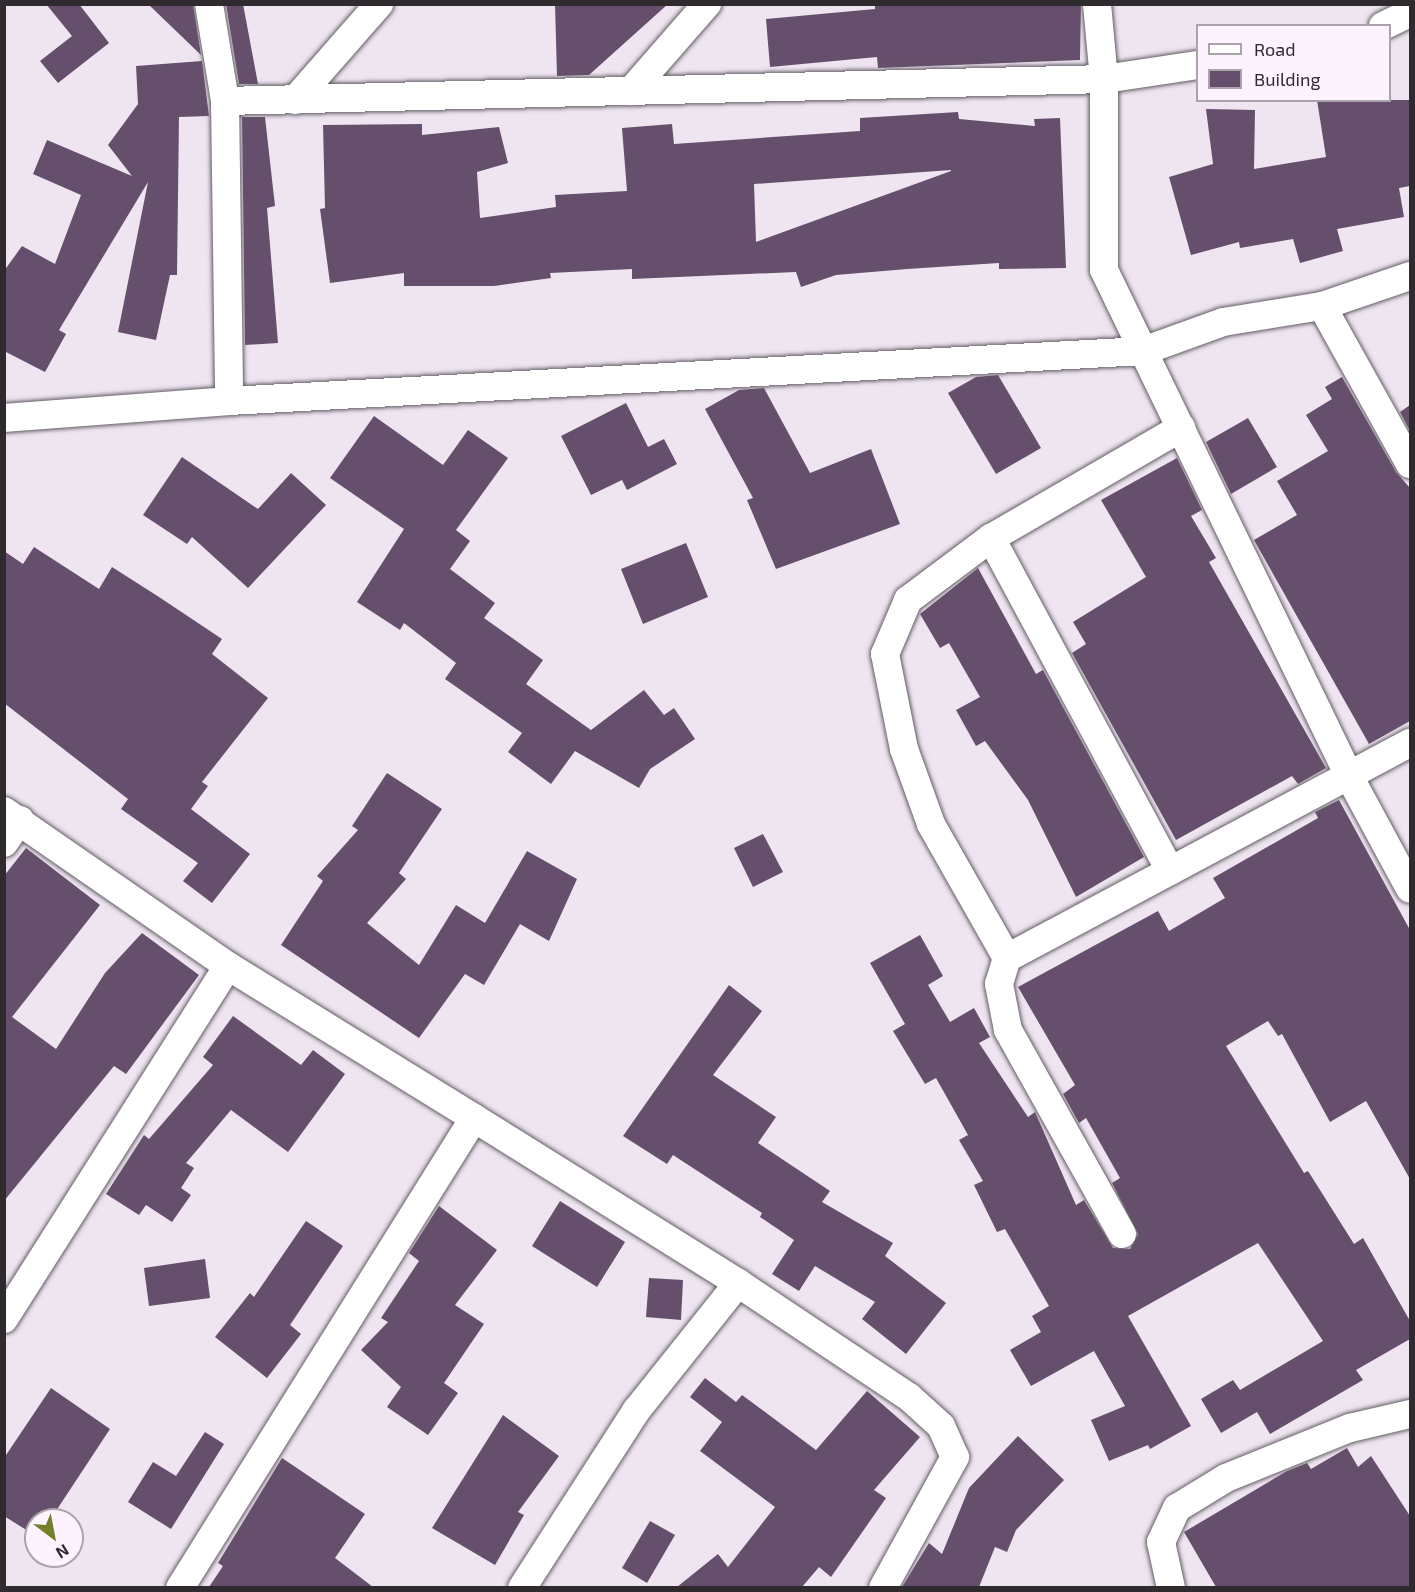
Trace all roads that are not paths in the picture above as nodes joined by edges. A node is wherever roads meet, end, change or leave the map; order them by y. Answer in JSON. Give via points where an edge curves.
{"nodes":[{"id":1,"x":209,"y":4,"type":"edge"},
{"id":2,"x":379,"y":4,"type":"edge"},
{"id":3,"x":707,"y":4,"type":"edge"},
{"id":4,"x":1097,"y":4,"type":"edge"},
{"id":5,"x":1410,"y":13,"type":"edge"},
{"id":6,"x":1387,"y":24,"type":"edge"},
{"id":7,"x":1196,"y":65,"type":"edge"},
{"id":8,"x":1104,"y":79,"type":"junction"},
{"id":9,"x":631,"y":91,"type":"junction"},
{"id":10,"x":295,"y":100,"type":"junction"},
{"id":11,"x":225,"y":101,"type":"junction"},
{"id":12,"x":1410,"y":276,"type":"edge"},
{"id":13,"x":1322,"y":306,"type":"junction"},
{"id":14,"x":1143,"y":351,"type":"junction"},
{"id":15,"x":229,"y":401,"type":"junction"},
{"id":16,"x":4,"y":418,"type":"edge"},
{"id":17,"x":1181,"y":428,"type":"junction"},
{"id":18,"x":1410,"y":464,"type":"edge"},
{"id":19,"x":991,"y":538,"type":"junction"},
{"id":20,"x":1410,"y":743,"type":"edge"},
{"id":21,"x":1349,"y":776,"type":"junction"},
{"id":22,"x":12,"y":816,"type":"edge"},
{"id":23,"x":4,"y":843,"type":"edge"},
{"id":24,"x":1170,"y":872,"type":"junction"},
{"id":25,"x":1410,"y":889,"type":"edge"},
{"id":26,"x":1007,"y":958,"type":"junction"},
{"id":27,"x":228,"y":966,"type":"junction"},
{"id":28,"x":474,"y":1118,"type":"junction"},
{"id":29,"x":1122,"y":1234,"type":"dead end"},
{"id":30,"x":738,"y":1283,"type":"junction"},
{"id":31,"x":4,"y":1319,"type":"edge"},
{"id":32,"x":1410,"y":1414,"type":"edge"},
{"id":33,"x":180,"y":1587,"type":"edge"},
{"id":34,"x":522,"y":1587,"type":"edge"},
{"id":35,"x":882,"y":1587,"type":"edge"},
{"id":36,"x":1172,"y":1587,"type":"edge"}],
"edges":[{"from":1,"to":11,"type":"street"},
{"from":2,"to":10,"type":"street"},
{"from":3,"to":9,"type":"street"},
{"from":4,"to":8,"type":"street"},
{"from":5,"to":6,"type":"street"},
{"from":7,"to":8,"type":"street"},
{"from":8,"to":9,"type":"street"},
{"from":8,"to":14,"type":"street","via":[[1104,270]]},
{"from":9,"to":10,"type":"street"},
{"from":10,"to":11,"type":"street"},
{"from":11,"to":15,"type":"street"},
{"from":12,"to":13,"type":"street"},
{"from":13,"to":14,"type":"street","via":[[1222,322]]},
{"from":13,"to":18,"type":"street"},
{"from":14,"to":15,"type":"street"},
{"from":14,"to":17,"type":"street"},
{"from":15,"to":16,"type":"street"},
{"from":17,"to":19,"type":"street"},
{"from":17,"to":21,"type":"street"},
{"from":19,"to":24,"type":"street"},
{"from":19,"to":26,"type":"street","via":[[908,600],[885,654],[904,749],[931,824]]},
{"from":20,"to":21,"type":"street"},
{"from":21,"to":24,"type":"street"},
{"from":21,"to":25,"type":"street"},
{"from":22,"to":23,"type":"street"},
{"from":22,"to":27,"type":"street"},
{"from":24,"to":26,"type":"street"},
{"from":26,"to":29,"type":"street","via":[[999,984],[1008,1030]]},
{"from":27,"to":28,"type":"street"},
{"from":27,"to":31,"type":"street"},
{"from":28,"to":30,"type":"street"},
{"from":28,"to":33,"type":"street"},
{"from":30,"to":34,"type":"street","via":[[636,1411]]},
{"from":30,"to":35,"type":"street","via":[[909,1397],[941,1426],[955,1457]]},
{"from":32,"to":36,"type":"street","via":[[1350,1428],[1226,1478],[1177,1508],[1161,1542]]}]}
